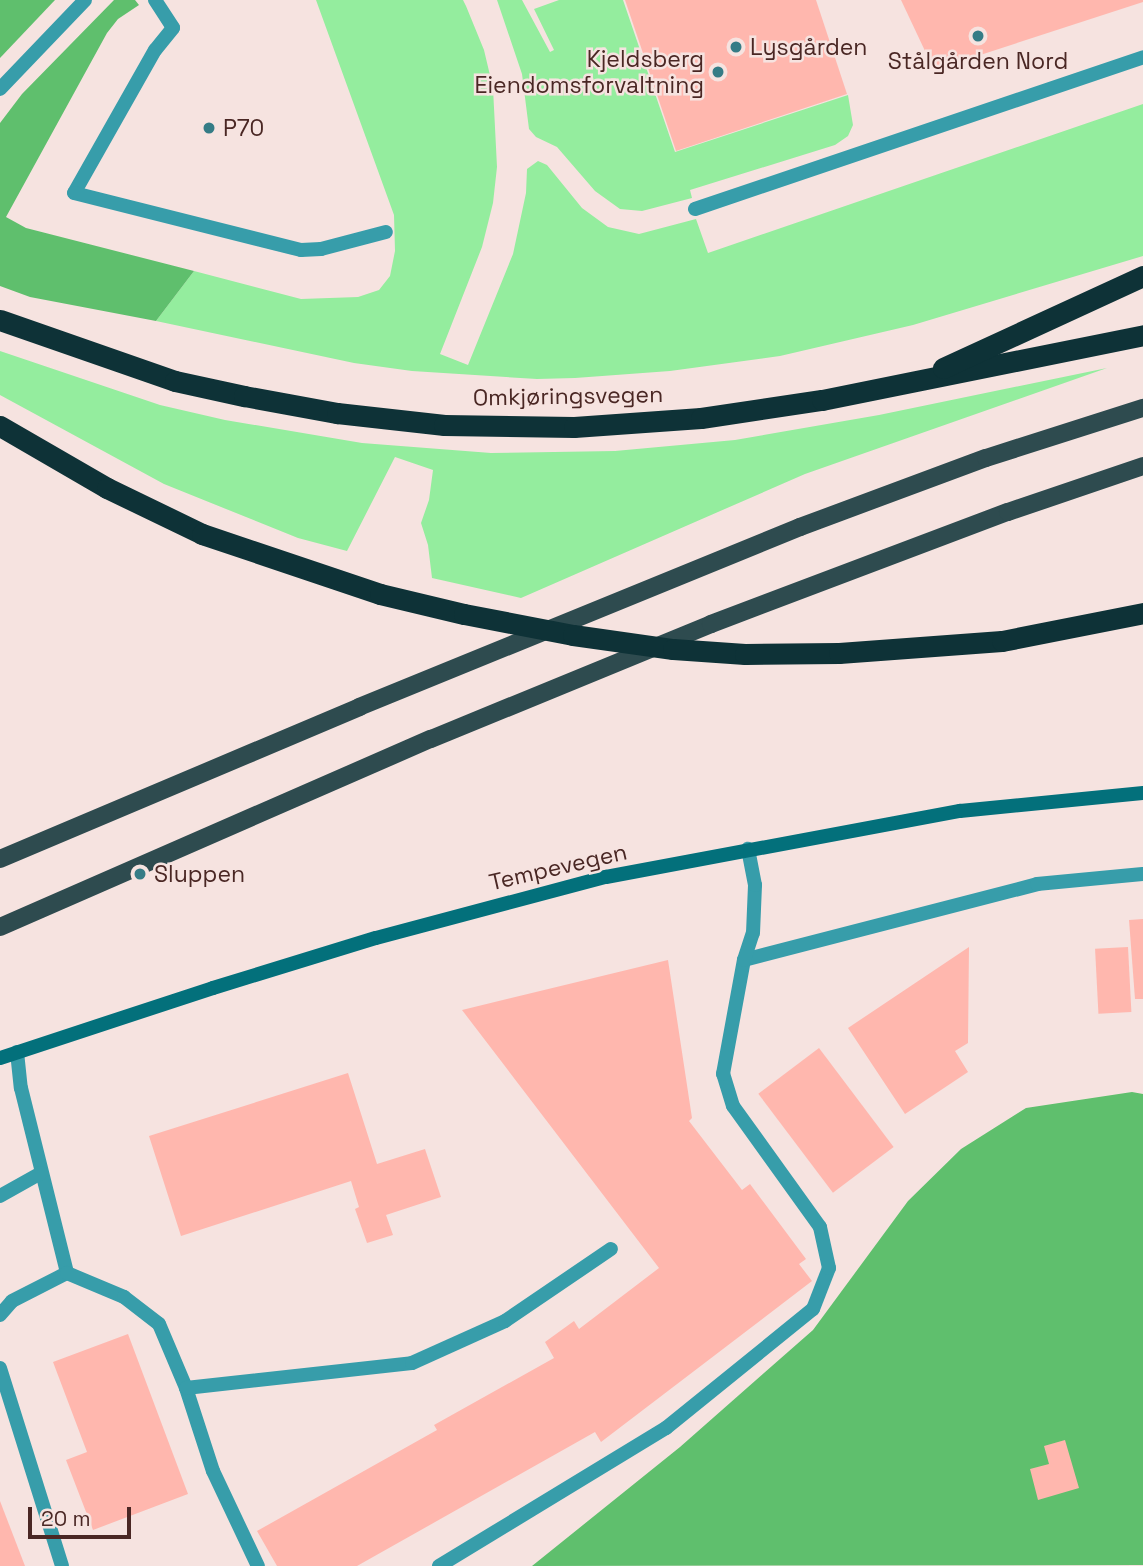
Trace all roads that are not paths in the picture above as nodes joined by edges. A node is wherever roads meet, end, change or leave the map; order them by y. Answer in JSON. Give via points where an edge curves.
{"nodes":[{"id":1,"x":85,"y":0,"type":"edge"},
{"id":2,"x":155,"y":0,"type":"edge"},
{"id":3,"x":1143,"y":57,"type":"edge"},
{"id":4,"x":0,"y":89,"type":"edge"},
{"id":5,"x":695,"y":209,"type":"dead end"},
{"id":6,"x":386,"y":232,"type":"dead end"},
{"id":7,"x":1143,"y":276,"type":"edge"},
{"id":8,"x":0,"y":320,"type":"edge"},
{"id":9,"x":1143,"y":335,"type":"edge"},
{"id":10,"x":909,"y":384,"type":"junction"},
{"id":11,"x":1143,"y":408,"type":"edge"},
{"id":12,"x":0,"y":426,"type":"edge"},
{"id":13,"x":1143,"y":466,"type":"edge"},
{"id":14,"x":1143,"y":613,"type":"edge"},
{"id":15,"x":1143,"y":793,"type":"edge"},
{"id":16,"x":748,"y":849,"type":"junction"},
{"id":17,"x":0,"y":859,"type":"edge"},
{"id":18,"x":1143,"y":874,"type":"edge"},
{"id":19,"x":0,"y":927,"type":"edge"},
{"id":20,"x":744,"y":960,"type":"junction"},
{"id":21,"x":17,"y":1052,"type":"junction"},
{"id":22,"x":0,"y":1058,"type":"edge"},
{"id":23,"x":41,"y":1174,"type":"junction"},
{"id":24,"x":0,"y":1196,"type":"edge"},
{"id":25,"x":611,"y":1249,"type":"dead end"},
{"id":26,"x":67,"y":1273,"type":"junction"},
{"id":27,"x":0,"y":1315,"type":"edge"},
{"id":28,"x":0,"y":1368,"type":"edge"},
{"id":29,"x":186,"y":1388,"type":"junction"},
{"id":30,"x":62,"y":1566,"type":"edge"},
{"id":31,"x":258,"y":1566,"type":"edge"},
{"id":32,"x":439,"y":1566,"type":"edge"}],
"edges":[{"from":1,"to":4,"type":"street"},
{"from":2,"to":6,"type":"street","via":[[173,28],[155,50],[74,193],[301,250]]},
{"from":3,"to":5,"type":"street"},
{"from":7,"to":10,"type":"highway"},
{"from":8,"to":10,"type":"highway","name":"Omkjøringsvegen","via":[[175,381],[337,413],[444,425],[574,427],[701,418]]},
{"from":9,"to":10,"type":"highway","name":"Omkjøringsvegen"},
{"from":11,"to":17,"type":"main road","via":[[986,458],[800,527]]},
{"from":12,"to":14,"type":"highway","via":[[107,488],[202,534],[380,594],[573,635],[745,654],[917,649],[1002,641]]},
{"from":13,"to":19,"type":"main road","via":[[698,629],[431,739]]},
{"from":15,"to":16,"type":"street","name":"Tempevegen","via":[[960,811]]},
{"from":16,"to":20,"type":"street","via":[[755,885],[753,933]]},
{"from":16,"to":21,"type":"street","name":"Tempevegen","via":[[498,903]]},
{"from":18,"to":20,"type":"street","via":[[1037,884]]},
{"from":20,"to":32,"type":"street","via":[[723,1074],[733,1107],[820,1227],[828,1268],[813,1309],[666,1428]]},
{"from":21,"to":22,"type":"street","name":"Tempevegen"},
{"from":21,"to":23,"type":"street"},
{"from":23,"to":24,"type":"street"},
{"from":23,"to":26,"type":"street"},
{"from":25,"to":29,"type":"street","via":[[505,1321],[412,1363]]},
{"from":26,"to":27,"type":"street","via":[[12,1301]]},
{"from":26,"to":29,"type":"street","via":[[124,1297],[159,1324]]},
{"from":28,"to":30,"type":"street"},
{"from":29,"to":31,"type":"street","via":[[213,1471]]}]}
